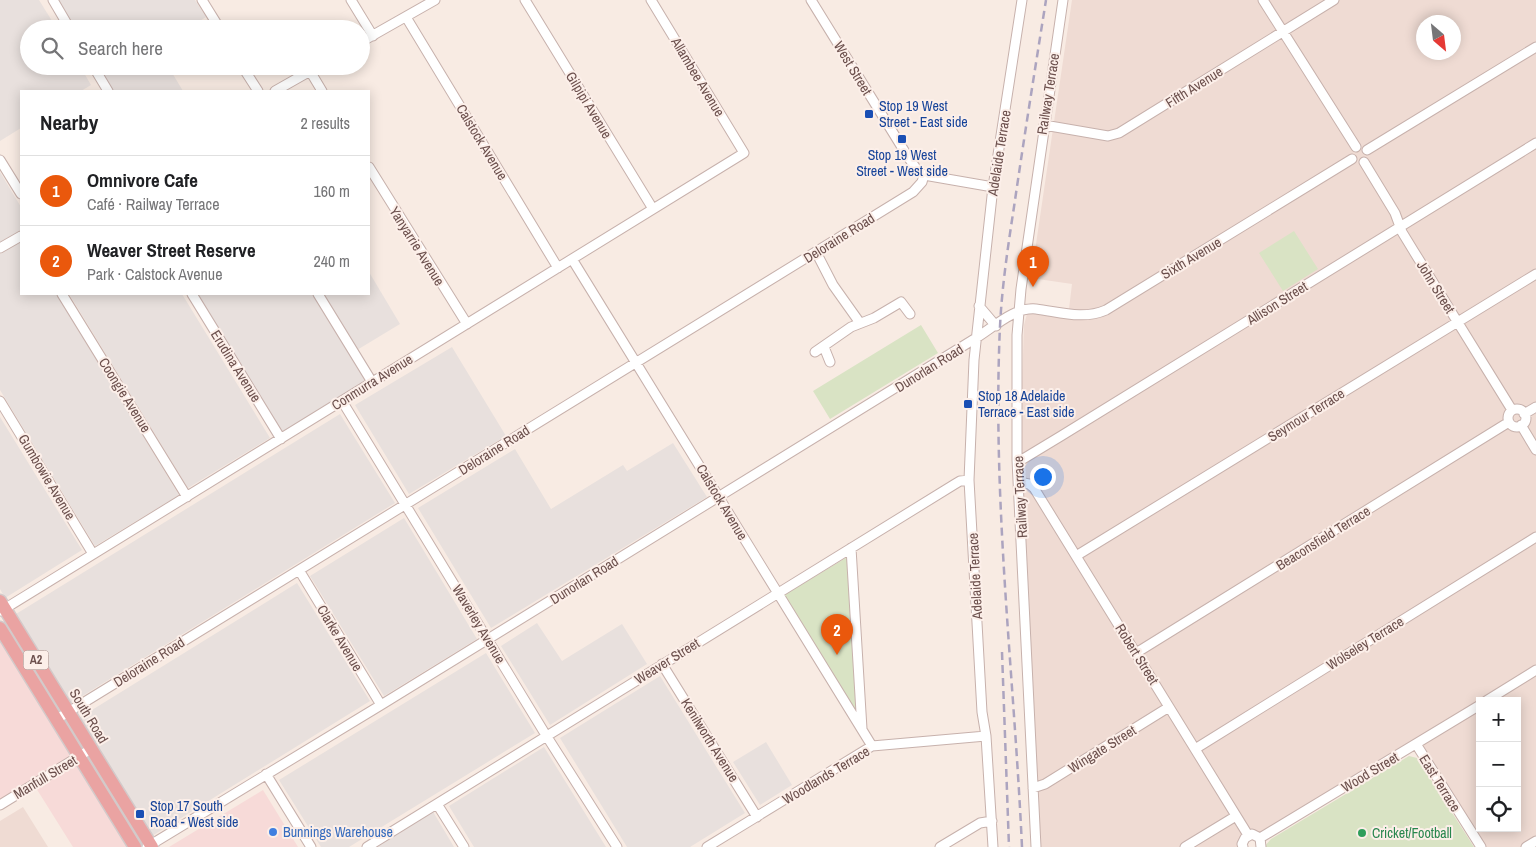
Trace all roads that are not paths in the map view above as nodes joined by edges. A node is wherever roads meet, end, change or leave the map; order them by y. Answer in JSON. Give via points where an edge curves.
{"nodes":[{"id":1,"x":52,"y":0,"type":"edge"},
{"id":2,"x":202,"y":0,"type":"edge"},
{"id":3,"x":351,"y":0,"type":"edge"},
{"id":4,"x":435,"y":0,"type":"edge"},
{"id":5,"x":525,"y":0,"type":"edge"},
{"id":6,"x":651,"y":0,"type":"edge"},
{"id":7,"x":812,"y":0,"type":"edge"},
{"id":8,"x":1022,"y":0,"type":"edge"},
{"id":9,"x":1063,"y":0,"type":"edge"},
{"id":10,"x":1263,"y":0,"type":"edge"},
{"id":11,"x":1334,"y":0,"type":"edge"},
{"id":12,"x":406,"y":16,"type":"junction"},
{"id":13,"x":64,"y":20,"type":"edge"},
{"id":14,"x":214,"y":20,"type":"edge"},
{"id":15,"x":363,"y":20,"type":"edge"},
{"id":16,"x":1282,"y":32,"type":"junction"},
{"id":17,"x":370,"y":33,"type":"edge"},
{"id":18,"x":372,"y":36,"type":"joint"},
{"id":19,"x":1536,"y":47,"type":"edge"},
{"id":20,"x":98,"y":75,"type":"edge"},
{"id":21,"x":248,"y":75,"type":"edge"},
{"id":22,"x":303,"y":75,"type":"edge"},
{"id":23,"x":312,"y":75,"type":"edge"},
{"id":24,"x":107,"y":90,"type":"edge"},
{"id":25,"x":257,"y":90,"type":"edge"},
{"id":26,"x":277,"y":90,"type":"edge"},
{"id":27,"x":321,"y":90,"type":"edge"},
{"id":28,"x":1044,"y":125,"type":"junction"},
{"id":29,"x":1536,"y":143,"type":"edge"},
{"id":30,"x":1356,"y":147,"type":"junction"},
{"id":31,"x":1367,"y":150,"type":"junction"},
{"id":32,"x":744,"y":153,"type":"joint"},
{"id":33,"x":1352,"y":159,"type":"junction"},
{"id":34,"x":0,"y":160,"type":"edge"},
{"id":35,"x":1364,"y":162,"type":"junction"},
{"id":36,"x":370,"y":169,"type":"edge"},
{"id":37,"x":924,"y":175,"type":"junction"},
{"id":38,"x":993,"y":187,"type":"junction"},
{"id":39,"x":20,"y":192,"type":"edge"},
{"id":40,"x":653,"y":210,"type":"junction"},
{"id":41,"x":1401,"y":227,"type":"junction"},
{"id":42,"x":20,"y":237,"type":"edge"},
{"id":43,"x":0,"y":248,"type":"edge"},
{"id":44,"x":816,"y":252,"type":"junction"},
{"id":45,"x":572,"y":259,"type":"junction"},
{"id":46,"x":558,"y":268,"type":"junction"},
{"id":47,"x":1536,"y":274,"type":"edge"},
{"id":48,"x":63,"y":295,"type":"edge"},
{"id":49,"x":193,"y":295,"type":"edge"},
{"id":50,"x":319,"y":295,"type":"edge"},
{"id":51,"x":979,"y":306,"type":"junction"},
{"id":52,"x":1019,"y":311,"type":"junction"},
{"id":53,"x":910,"y":314,"type":"dead end"},
{"id":54,"x":1457,"y":322,"type":"junction"},
{"id":55,"x":466,"y":324,"type":"junction"},
{"id":56,"x":860,"y":324,"type":"junction"},
{"id":57,"x":996,"y":326,"type":"junction"},
{"id":58,"x":976,"y":338,"type":"junction"},
{"id":59,"x":824,"y":347,"type":"junction"},
{"id":60,"x":815,"y":352,"type":"dead end"},
{"id":61,"x":636,"y":362,"type":"junction"},
{"id":62,"x":830,"y":362,"type":"dead end"},
{"id":63,"x":372,"y":382,"type":"junction"},
{"id":64,"x":342,"y":400,"type":"junction"},
{"id":65,"x":0,"y":401,"type":"edge"},
{"id":66,"x":1536,"y":407,"type":"edge"},
{"id":67,"x":1512,"y":410,"type":"junction"},
{"id":68,"x":1524,"y":414,"type":"junction"},
{"id":69,"x":1509,"y":422,"type":"junction"},
{"id":70,"x":1521,"y":425,"type":"junction"},
{"id":71,"x":281,"y":439,"type":"junction"},
{"id":72,"x":1536,"y":450,"type":"edge"},
{"id":73,"x":1017,"y":460,"type":"junction"},
{"id":74,"x":970,"y":480,"type":"junction"},
{"id":75,"x":1019,"y":482,"type":"junction"},
{"id":76,"x":187,"y":497,"type":"junction"},
{"id":77,"x":719,"y":497,"type":"junction"},
{"id":78,"x":407,"y":504,"type":"junction"},
{"id":79,"x":1536,"y":537,"type":"edge"},
{"id":80,"x":851,"y":548,"type":"junction"},
{"id":81,"x":93,"y":554,"type":"junction"},
{"id":82,"x":1076,"y":556,"type":"junction"},
{"id":83,"x":299,"y":570,"type":"junction"},
{"id":84,"x":777,"y":593,"type":"junction"},
{"id":85,"x":2,"y":607,"type":"edge"},
{"id":86,"x":0,"y":628,"type":"edge"},
{"id":87,"x":488,"y":639,"type":"junction"},
{"id":88,"x":1136,"y":653,"type":"junction"},
{"id":89,"x":662,"y":664,"type":"junction"},
{"id":90,"x":1536,"y":670,"type":"edge"},
{"id":91,"x":1492,"y":697,"type":"edge"},
{"id":92,"x":381,"y":705,"type":"junction"},
{"id":93,"x":1169,"y":707,"type":"junction"},
{"id":94,"x":1476,"y":707,"type":"edge"},
{"id":95,"x":68,"y":712,"type":"junction"},
{"id":96,"x":57,"y":719,"type":"junction"},
{"id":97,"x":862,"y":731,"type":"junction"},
{"id":98,"x":547,"y":736,"type":"junction"},
{"id":99,"x":986,"y":736,"type":"junction"},
{"id":100,"x":1416,"y":744,"type":"junction"},
{"id":101,"x":872,"y":746,"type":"junction"},
{"id":102,"x":91,"y":749,"type":"junction"},
{"id":103,"x":1195,"y":749,"type":"junction"},
{"id":104,"x":79,"y":756,"type":"junction"},
{"id":105,"x":266,"y":774,"type":"junction"},
{"id":106,"x":1033,"y":788,"type":"junction"},
{"id":107,"x":437,"y":804,"type":"junction"},
{"id":108,"x":0,"y":805,"type":"edge"},
{"id":109,"x":1236,"y":816,"type":"junction"},
{"id":110,"x":757,"y":817,"type":"junction"},
{"id":111,"x":992,"y":820,"type":"junction"},
{"id":112,"x":1248,"y":835,"type":"junction"},
{"id":113,"x":1536,"y":841,"type":"edge"},
{"id":114,"x":1261,"y":843,"type":"edge"},
{"id":115,"x":150,"y":846,"type":"edge"},
{"id":116,"x":134,"y":847,"type":"edge"},
{"id":117,"x":311,"y":847,"type":"edge"},
{"id":118,"x":367,"y":847,"type":"edge"},
{"id":119,"x":464,"y":847,"type":"edge"},
{"id":120,"x":617,"y":847,"type":"edge"},
{"id":121,"x":707,"y":847,"type":"edge"},
{"id":122,"x":940,"y":847,"type":"edge"},
{"id":123,"x":993,"y":847,"type":"edge"},
{"id":124,"x":1036,"y":847,"type":"edge"},
{"id":125,"x":1185,"y":847,"type":"edge"},
{"id":126,"x":1243,"y":847,"type":"edge"},
{"id":127,"x":1480,"y":847,"type":"edge"},
{"id":128,"x":1526,"y":847,"type":"edge"}],
"edges":[{"from":1,"to":13,"type":"street"},
{"from":2,"to":14,"type":"street"},
{"from":3,"to":15,"type":"street"},
{"from":4,"to":12,"type":"street"},
{"from":5,"to":40,"type":"street","name":"Gilpipi Avenue"},
{"from":6,"to":32,"type":"street","name":"Allambee Avenue"},
{"from":7,"to":37,"type":"street","name":"West Street","via":[[908,157]]},
{"from":8,"to":38,"type":"street","name":"Adelaide Terrace"},
{"from":9,"to":28,"type":"street","name":"Railway Terrace"},
{"from":10,"to":16,"type":"street"},
{"from":11,"to":16,"type":"street","name":"Fifth Avenue"},
{"from":12,"to":18,"type":"street"},
{"from":12,"to":46,"type":"street","name":"Calstock Avenue"},
{"from":16,"to":28,"type":"street","name":"Fifth Avenue","via":[[1119,133],[1108,136]]},
{"from":16,"to":30,"type":"street"},
{"from":17,"to":18,"type":"street"},
{"from":19,"to":31,"type":"street"},
{"from":20,"to":24,"type":"street"},
{"from":21,"to":25,"type":"street"},
{"from":22,"to":26,"type":"street"},
{"from":23,"to":27,"type":"street"},
{"from":28,"to":52,"type":"street","name":"Railway Terrace"},
{"from":29,"to":41,"type":"street","name":"Allison Street"},
{"from":30,"to":31,"type":"street","via":[[1362,146]]},
{"from":30,"to":33,"type":"street","via":[[1351,152]]},
{"from":31,"to":35,"type":"street"},
{"from":32,"to":40,"type":"street","name":"Conmurra Avenue"},
{"from":33,"to":35,"type":"street","via":[[1357,163]]},
{"from":33,"to":52,"type":"street","name":"Sixth Avenue","via":[[1106,310],[1085,316],[1036,308]]},
{"from":34,"to":39,"type":"street"},
{"from":35,"to":41,"type":"street","name":"John Street"},
{"from":36,"to":55,"type":"street","name":"Yanyarrie Avenue"},
{"from":37,"to":38,"type":"street"},
{"from":37,"to":44,"type":"street","name":"Deloraine Road","via":[[913,192]]},
{"from":38,"to":51,"type":"street","name":"Adelaide Terrace"},
{"from":40,"to":45,"type":"street","name":"Conmurra Avenue"},
{"from":41,"to":54,"type":"street","name":"John Street"},
{"from":41,"to":73,"type":"street","name":"Allison Street"},
{"from":42,"to":43,"type":"street"},
{"from":44,"to":56,"type":"street","via":[[833,285]]},
{"from":44,"to":61,"type":"street","name":"Deloraine Road"},
{"from":45,"to":46,"type":"street","name":"Conmurra Avenue"},
{"from":45,"to":61,"type":"street","name":"Calstock Avenue"},
{"from":46,"to":55,"type":"street","name":"Conmurra Avenue"},
{"from":47,"to":54,"type":"street","name":"Seymour Terrace"},
{"from":48,"to":76,"type":"street","name":"Coongie Avenue"},
{"from":49,"to":71,"type":"street","name":"Erudina Avenue"},
{"from":50,"to":63,"type":"street"},
{"from":51,"to":57,"type":"street"},
{"from":51,"to":58,"type":"street","name":"Adelaide Terrace"},
{"from":52,"to":57,"type":"street","name":"Dunorlan Road"},
{"from":52,"to":73,"type":"street","name":"Railway Terrace"},
{"from":53,"to":56,"type":"street","via":[[901,302]]},
{"from":54,"to":67,"type":"street","name":"John Street"},
{"from":54,"to":82,"type":"street","name":"Seymour Terrace"},
{"from":55,"to":63,"type":"street","name":"Conmurra Avenue"},
{"from":56,"to":59,"type":"street"},
{"from":57,"to":58,"type":"street","name":"Dunorlan Road"},
{"from":58,"to":74,"type":"street","name":"Adelaide Terrace"},
{"from":58,"to":77,"type":"street","name":"Dunorlan Road"},
{"from":59,"to":60,"type":"street"},
{"from":59,"to":62,"type":"street"},
{"from":61,"to":77,"type":"street","name":"Calstock Avenue"},
{"from":61,"to":78,"type":"street","name":"Deloraine Road"},
{"from":63,"to":64,"type":"street","name":"Conmurra Avenue"},
{"from":64,"to":71,"type":"street","name":"Conmurra Avenue"},
{"from":64,"to":78,"type":"street","name":"Waverley Avenue"},
{"from":65,"to":81,"type":"street","name":"Gumbowie Avenue"},
{"from":66,"to":68,"type":"street"},
{"from":67,"to":68,"type":"street","via":[[1519,409]]},
{"from":67,"to":69,"type":"street","via":[[1508,415]]},
{"from":68,"to":70,"type":"street","via":[[1525,420]]},
{"from":69,"to":70,"type":"street","via":[[1514,426]]},
{"from":69,"to":88,"type":"street","name":"Beaconsfield Terrace"},
{"from":70,"to":72,"type":"street"},
{"from":71,"to":76,"type":"street","name":"Conmurra Avenue"},
{"from":73,"to":75,"type":"street","name":"Railway Terrace"},
{"from":74,"to":80,"type":"street","name":"Weaver Street","via":[[960,481]]},
{"from":74,"to":99,"type":"street","name":"Adelaide Terrace"},
{"from":75,"to":82,"type":"street","name":"Robert Street","via":[[1034,488]]},
{"from":75,"to":106,"type":"street","name":"Railway Terrace"},
{"from":76,"to":81,"type":"street","name":"Conmurra Avenue"},
{"from":77,"to":84,"type":"street","name":"Calstock Avenue"},
{"from":77,"to":87,"type":"street","name":"Dunorlan Road"},
{"from":78,"to":83,"type":"street","name":"Deloraine Road"},
{"from":78,"to":87,"type":"street","name":"Waverley Avenue"},
{"from":79,"to":103,"type":"street","name":"Wolseley Terrace"},
{"from":80,"to":84,"type":"street","name":"Weaver Street"},
{"from":80,"to":97,"type":"street"},
{"from":81,"to":85,"type":"street","name":"Conmurra Avenue"},
{"from":82,"to":88,"type":"street","name":"Robert Street"},
{"from":83,"to":92,"type":"street","name":"Clarke Avenue"},
{"from":83,"to":95,"type":"street","name":"Deloraine Road"},
{"from":84,"to":89,"type":"street","name":"Weaver Street"},
{"from":84,"to":97,"type":"street","name":"Calstock Avenue"},
{"from":85,"to":95,"type":"highway","name":"South Road","number":"A2"},
{"from":86,"to":96,"type":"highway","number":"A2"},
{"from":87,"to":92,"type":"street","name":"Dunorlan Road"},
{"from":87,"to":98,"type":"street","name":"Waverley Avenue"},
{"from":88,"to":93,"type":"street","name":"Robert Street"},
{"from":89,"to":98,"type":"street","name":"Weaver Street"},
{"from":89,"to":110,"type":"street","name":"Kenilworth Avenue"},
{"from":90,"to":91,"type":"street"},
{"from":92,"to":105,"type":"street","name":"Dunorlan Road"},
{"from":93,"to":103,"type":"street","name":"Robert Street"},
{"from":93,"to":106,"type":"street","name":"Wingate Street","via":[[1047,783]]},
{"from":94,"to":100,"type":"street","name":"Wood Street"},
{"from":95,"to":96,"type":"street","name":"Deloraine Road"},
{"from":95,"to":102,"type":"highway","name":"South Road","number":"A2"},
{"from":96,"to":104,"type":"highway","number":"A2"},
{"from":97,"to":101,"type":"street","name":"Calstock Avenue"},
{"from":98,"to":107,"type":"street","name":"Weaver Street"},
{"from":98,"to":120,"type":"street","name":"Waverley Avenue"},
{"from":99,"to":101,"type":"street","name":"Woodlands Terrace"},
{"from":99,"to":111,"type":"street","name":"Adelaide Terrace"},
{"from":100,"to":114,"type":"street","name":"Wood Street"},
{"from":100,"to":127,"type":"street","name":"East Terrace"},
{"from":101,"to":110,"type":"street","name":"Woodlands Terrace"},
{"from":102,"to":104,"type":"street","name":"Manfull Street"},
{"from":102,"to":115,"type":"highway","name":"South Road","number":"A2"},
{"from":103,"to":109,"type":"street","name":"Robert Street"},
{"from":104,"to":108,"type":"street","name":"Manfull Street"},
{"from":104,"to":116,"type":"highway","number":"A2"},
{"from":105,"to":115,"type":"street","name":"Dunorlan Road"},
{"from":105,"to":117,"type":"street"},
{"from":106,"to":124,"type":"street","name":"Railway Terrace"},
{"from":107,"to":118,"type":"street","name":"Weaver Street"},
{"from":107,"to":119,"type":"street"},
{"from":109,"to":112,"type":"street","name":"Robert Street"},
{"from":109,"to":125,"type":"street"},
{"from":110,"to":121,"type":"street","name":"Woodlands Terrace"},
{"from":111,"to":122,"type":"street","via":[[980,823]]},
{"from":111,"to":123,"type":"street","name":"Adelaide Terrace"},
{"from":112,"to":114,"type":"street","via":[[1255,834]]},
{"from":112,"to":126,"type":"street","via":[[1243,840]]},
{"from":113,"to":128,"type":"street"}]}
